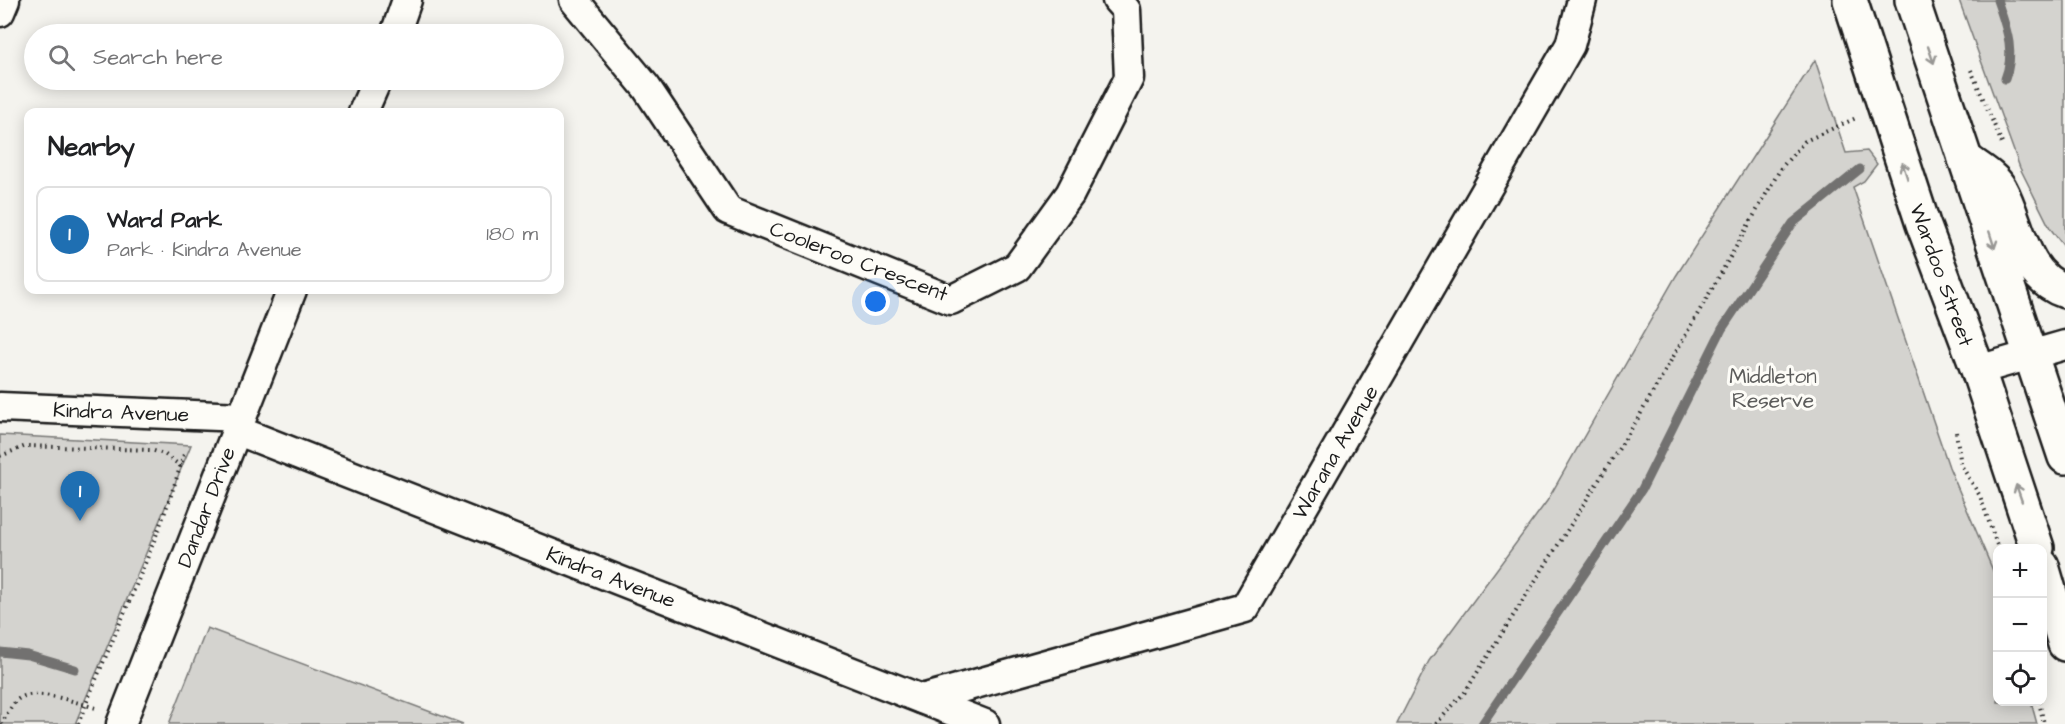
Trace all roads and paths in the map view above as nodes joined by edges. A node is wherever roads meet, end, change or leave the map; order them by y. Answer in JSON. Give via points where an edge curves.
{"nodes":[{"id":1,"x":4,"y":0,"type":"edge"},
{"id":2,"x":407,"y":0,"type":"edge"},
{"id":3,"x":574,"y":0,"type":"edge"},
{"id":4,"x":1117,"y":0,"type":"edge"},
{"id":5,"x":1582,"y":0,"type":"edge"},
{"id":6,"x":1850,"y":0,"type":"edge"},
{"id":7,"x":1912,"y":0,"type":"edge"},
{"id":8,"x":0,"y":12,"type":"edge"},
{"id":9,"x":399,"y":24,"type":"edge"},
{"id":10,"x":1968,"y":60,"type":"dead end"},
{"id":11,"x":1940,"y":83,"type":"junction"},
{"id":12,"x":373,"y":90,"type":"edge"},
{"id":13,"x":1884,"y":105,"type":"junction"},
{"id":14,"x":365,"y":108,"type":"edge"},
{"id":15,"x":1965,"y":159,"type":"junction"},
{"id":16,"x":2065,"y":291,"type":"edge"},
{"id":17,"x":290,"y":294,"type":"edge"},
{"id":18,"x":2065,"y":345,"type":"edge"},
{"id":19,"x":2030,"y":356,"type":"junction"},
{"id":20,"x":1978,"y":370,"type":"junction"},
{"id":21,"x":0,"y":407,"type":"edge"},
{"id":22,"x":239,"y":424,"type":"junction"},
{"id":23,"x":1956,"y":432,"type":"dead end"},
{"id":24,"x":184,"y":454,"type":"dead end"},
{"id":25,"x":0,"y":456,"type":"edge"},
{"id":26,"x":2065,"y":457,"type":"edge"},
{"id":27,"x":181,"y":466,"type":"junction"},
{"id":28,"x":1996,"y":544,"type":"edge"},
{"id":29,"x":2035,"y":544,"type":"edge"},
{"id":30,"x":2047,"y":580,"type":"edge"},
{"id":31,"x":2065,"y":644,"type":"edge"},
{"id":32,"x":922,"y":699,"type":"junction"},
{"id":33,"x":85,"y":705,"type":"junction"},
{"id":34,"x":2040,"y":706,"type":"edge"},
{"id":35,"x":123,"y":719,"type":"edge"},
{"id":36,"x":2,"y":724,"type":"edge"},
{"id":37,"x":78,"y":724,"type":"edge"},
{"id":38,"x":985,"y":724,"type":"edge"},
{"id":39,"x":1436,"y":724,"type":"edge"},
{"id":40,"x":2044,"y":724,"type":"edge"}],
"edges":[{"from":1,"to":8,"type":"street"},
{"from":2,"to":9,"type":"street"},
{"from":3,"to":4,"type":"street","name":"Cooleroo Crescent","via":[[646,87],[728,210],[951,300],[1017,267],[1070,194],[1129,78],[1126,10]]},
{"from":5,"to":32,"type":"street","name":"Warana Avenue","via":[[1570,45],[1245,608]]},
{"from":6,"to":13,"type":"main road","name":"Wardoo Street"},
{"from":7,"to":11,"type":"main road","one_way":true},
{"from":10,"to":11,"type":"path","via":[[1971,69]]},
{"from":11,"to":15,"type":"main road"},
{"from":12,"to":14,"type":"street"},
{"from":20,"to":13,"type":"main road","name":"Wardoo Street","one_way":true,"via":[[1923,225]]},
{"from":13,"to":39,"type":"path","via":[[1805,141],[1781,168],[1637,420],[1465,692]]},
{"from":15,"to":16,"type":"main road","via":[[1999,187],[2026,257],[2043,278]]},
{"from":15,"to":19,"type":"main road","one_way":true},
{"from":17,"to":22,"type":"street","name":"Dandar Drive"},
{"from":18,"to":19,"type":"street"},
{"from":19,"to":20,"type":"street"},
{"from":19,"to":26,"type":"main road"},
{"from":29,"to":20,"type":"main road","name":"Wardoo Street","one_way":true},
{"from":21,"to":22,"type":"street","name":"Kindra Avenue"},
{"from":22,"to":32,"type":"street","name":"Kindra Avenue"},
{"from":22,"to":35,"type":"street","name":"Dandar Drive"},
{"from":23,"to":28,"type":"path","via":[[1961,465],[1980,496]]},
{"from":24,"to":27,"type":"path"},
{"from":25,"to":27,"type":"path","via":[[26,446],[151,450]]},
{"from":27,"to":33,"type":"path"},
{"from":30,"to":31,"type":"main road"},
{"from":32,"to":38,"type":"street","name":"Kindra Avenue"},
{"from":33,"to":35,"type":"path"},
{"from":33,"to":36,"type":"path","via":[[41,694],[26,695],[16,701]]},
{"from":33,"to":37,"type":"path"},
{"from":34,"to":40,"type":"path"}]}
